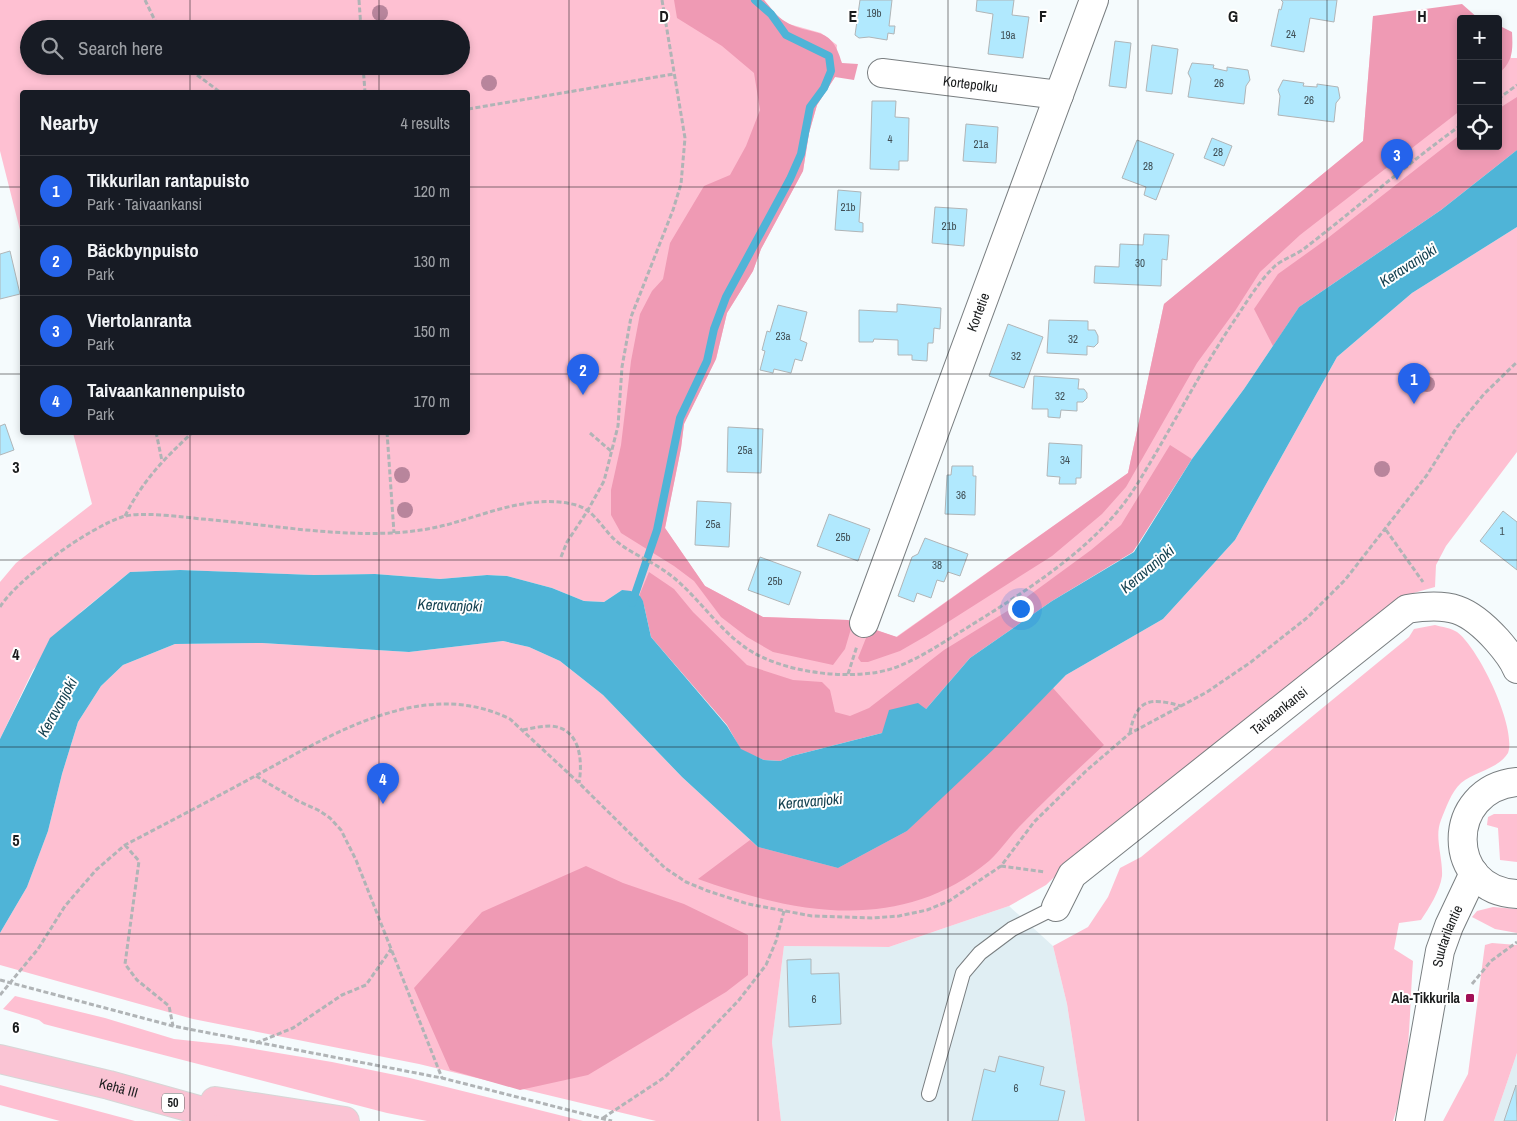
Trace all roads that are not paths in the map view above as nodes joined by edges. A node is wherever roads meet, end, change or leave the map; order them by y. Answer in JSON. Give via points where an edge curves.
{"nodes":[{"id":1,"x":1094,"y":0,"type":"edge"},
{"id":2,"x":882,"y":73,"type":"dead end"},
{"id":3,"x":1059,"y":95,"type":"junction"},
{"id":4,"x":864,"y":623,"type":"dead end"},
{"id":5,"x":1517,"y":669,"type":"edge"},
{"id":6,"x":1517,"y":782,"type":"edge"},
{"id":7,"x":1474,"y":873,"type":"junction"},
{"id":8,"x":1517,"y":894,"type":"edge"},
{"id":9,"x":1056,"y":907,"type":"joint"},
{"id":10,"x":4,"y":1060,"type":"edge"},
{"id":11,"x":109,"y":1085,"type":"junction"},
{"id":12,"x":929,"y":1094,"type":"dead end"},
{"id":13,"x":238,"y":1121,"type":"edge"},
{"id":14,"x":344,"y":1121,"type":"edge"},
{"id":15,"x":1410,"y":1121,"type":"edge"}],
"edges":[{"from":1,"to":3,"type":"street","name":"Kortetie"},
{"from":2,"to":3,"type":"street","name":"Kortepolku"},
{"from":3,"to":4,"type":"street","name":"Kortetie"},
{"from":5,"to":9,"type":"street","name":"Taivaankansi","via":[[1479,620],[1464,611],[1433,605],[1407,609],[1072,875]]},
{"from":6,"to":7,"type":"street","via":[[1485,793],[1470,810],[1462,831],[1462,842]]},
{"from":7,"to":8,"type":"street","via":[[1490,887]]},
{"from":7,"to":15,"type":"street","name":"Suutarilantie","via":[[1440,951]]},
{"from":9,"to":12,"type":"lane","via":[[1012,929],[980,953],[962,973]]},
{"from":10,"to":11,"type":"highway","name":"Kehä III","number":"50"},
{"from":11,"to":13,"type":"highway","name":"Kehä III","number":"50"},
{"from":11,"to":14,"type":"highway"}]}
